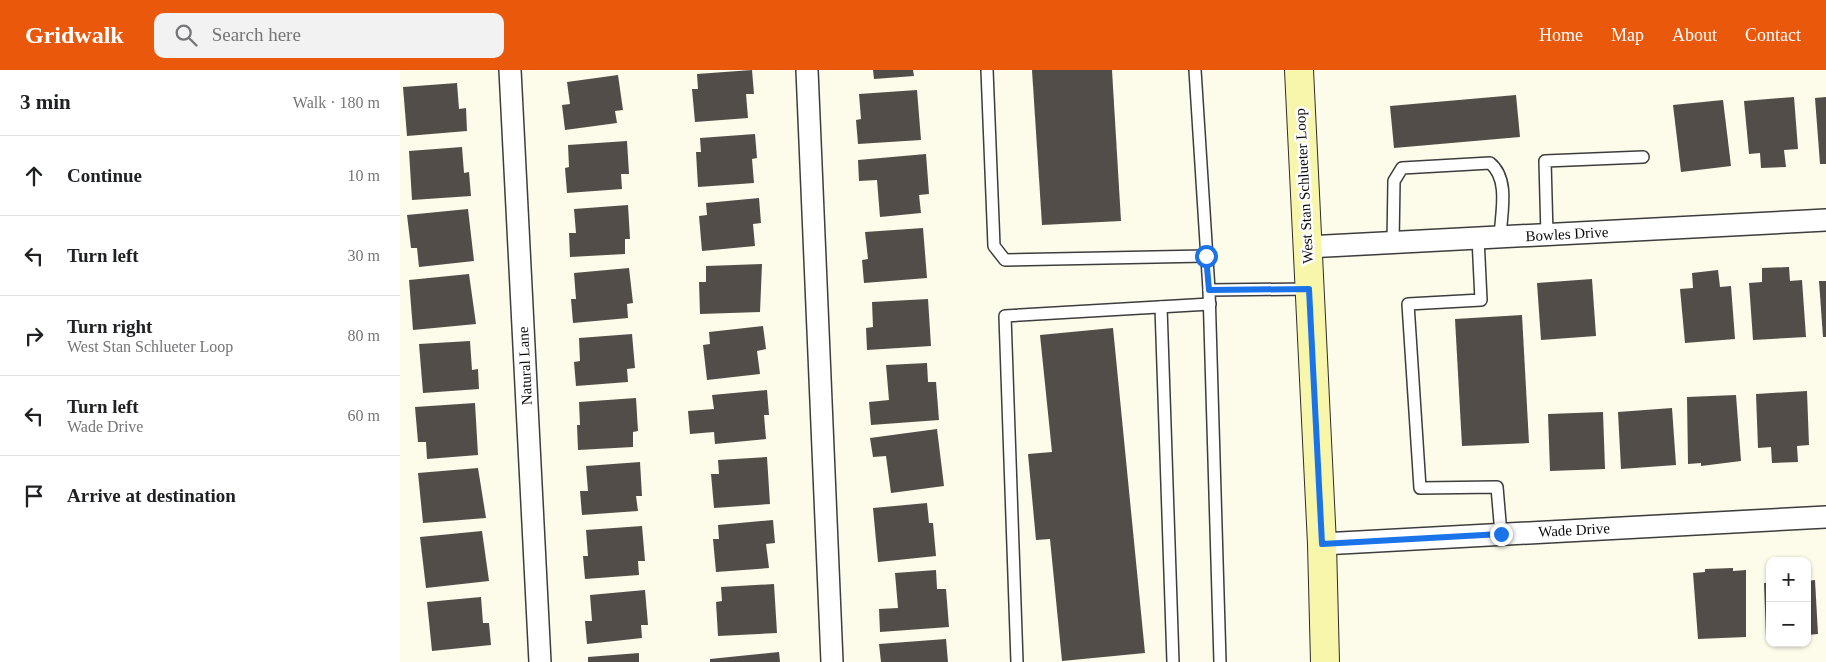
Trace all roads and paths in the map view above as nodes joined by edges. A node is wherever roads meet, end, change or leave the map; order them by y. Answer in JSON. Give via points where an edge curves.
{"nodes":[{"id":1,"x":510,"y":70,"type":"edge"},
{"id":2,"x":806,"y":70,"type":"edge"},
{"id":3,"x":987,"y":70,"type":"edge"},
{"id":4,"x":1195,"y":70,"type":"edge"},
{"id":5,"x":1299,"y":70,"type":"edge"},
{"id":6,"x":1643,"y":157,"type":"dead end"},
{"id":7,"x":1826,"y":220,"type":"edge"},
{"id":8,"x":1547,"y":235,"type":"junction"},
{"id":9,"x":1500,"y":237,"type":"junction"},
{"id":10,"x":1478,"y":238,"type":"junction"},
{"id":11,"x":1392,"y":242,"type":"junction"},
{"id":12,"x":1307,"y":247,"type":"junction"},
{"id":13,"x":1206,"y":256,"type":"junction"},
{"id":14,"x":1309,"y":289,"type":"junction"},
{"id":15,"x":1209,"y":290,"type":"junction"},
{"id":16,"x":1210,"y":304,"type":"junction"},
{"id":17,"x":1161,"y":307,"type":"junction"},
{"id":18,"x":1826,"y":517,"type":"edge"},
{"id":19,"x":1501,"y":534,"type":"junction"},
{"id":20,"x":1322,"y":544,"type":"junction"},
{"id":21,"x":540,"y":662,"type":"edge"},
{"id":22,"x":832,"y":662,"type":"edge"},
{"id":23,"x":1016,"y":662,"type":"edge"},
{"id":24,"x":1173,"y":662,"type":"edge"},
{"id":25,"x":1220,"y":662,"type":"edge"},
{"id":26,"x":1325,"y":662,"type":"edge"}],
"edges":[{"from":1,"to":21,"type":"street","name":"Natural Lane"},
{"from":2,"to":22,"type":"street"},
{"from":3,"to":13,"type":"lane","via":[[994,246],[1005,260]]},
{"from":4,"to":13,"type":"lane"},
{"from":5,"to":12,"type":"main road","name":"West Stan Schlueter Loop"},
{"from":6,"to":8,"type":"lane","via":[[1545,161]]},
{"from":7,"to":8,"type":"street","name":"Bowles Drive"},
{"from":8,"to":9,"type":"street","name":"Bowles Drive"},
{"from":9,"to":10,"type":"street","name":"Bowles Drive"},
{"from":9,"to":11,"type":"lane","via":[[1502,181],[1498,170],[1490,163],[1402,168],[1394,180]]},
{"from":10,"to":11,"type":"street","name":"Bowles Drive"},
{"from":10,"to":19,"type":"lane","via":[[1481,300],[1408,304],[1420,488],[1497,488]]},
{"from":11,"to":12,"type":"street","name":"Bowles Drive"},
{"from":12,"to":14,"type":"main road","name":"West Stan Schlueter Loop"},
{"from":13,"to":15,"type":"lane"},
{"from":14,"to":15,"type":"lane"},
{"from":14,"to":20,"type":"main road","name":"West Stan Schlueter Loop"},
{"from":15,"to":16,"type":"lane"},
{"from":16,"to":17,"type":"lane"},
{"from":16,"to":25,"type":"lane"},
{"from":17,"to":23,"type":"lane","via":[[1005,316]]},
{"from":17,"to":24,"type":"lane"},
{"from":18,"to":19,"type":"street","name":"Wade Drive"},
{"from":19,"to":20,"type":"street","name":"Wade Drive"},
{"from":20,"to":26,"type":"main road","name":"West Stan Schlueter Loop"}]}
